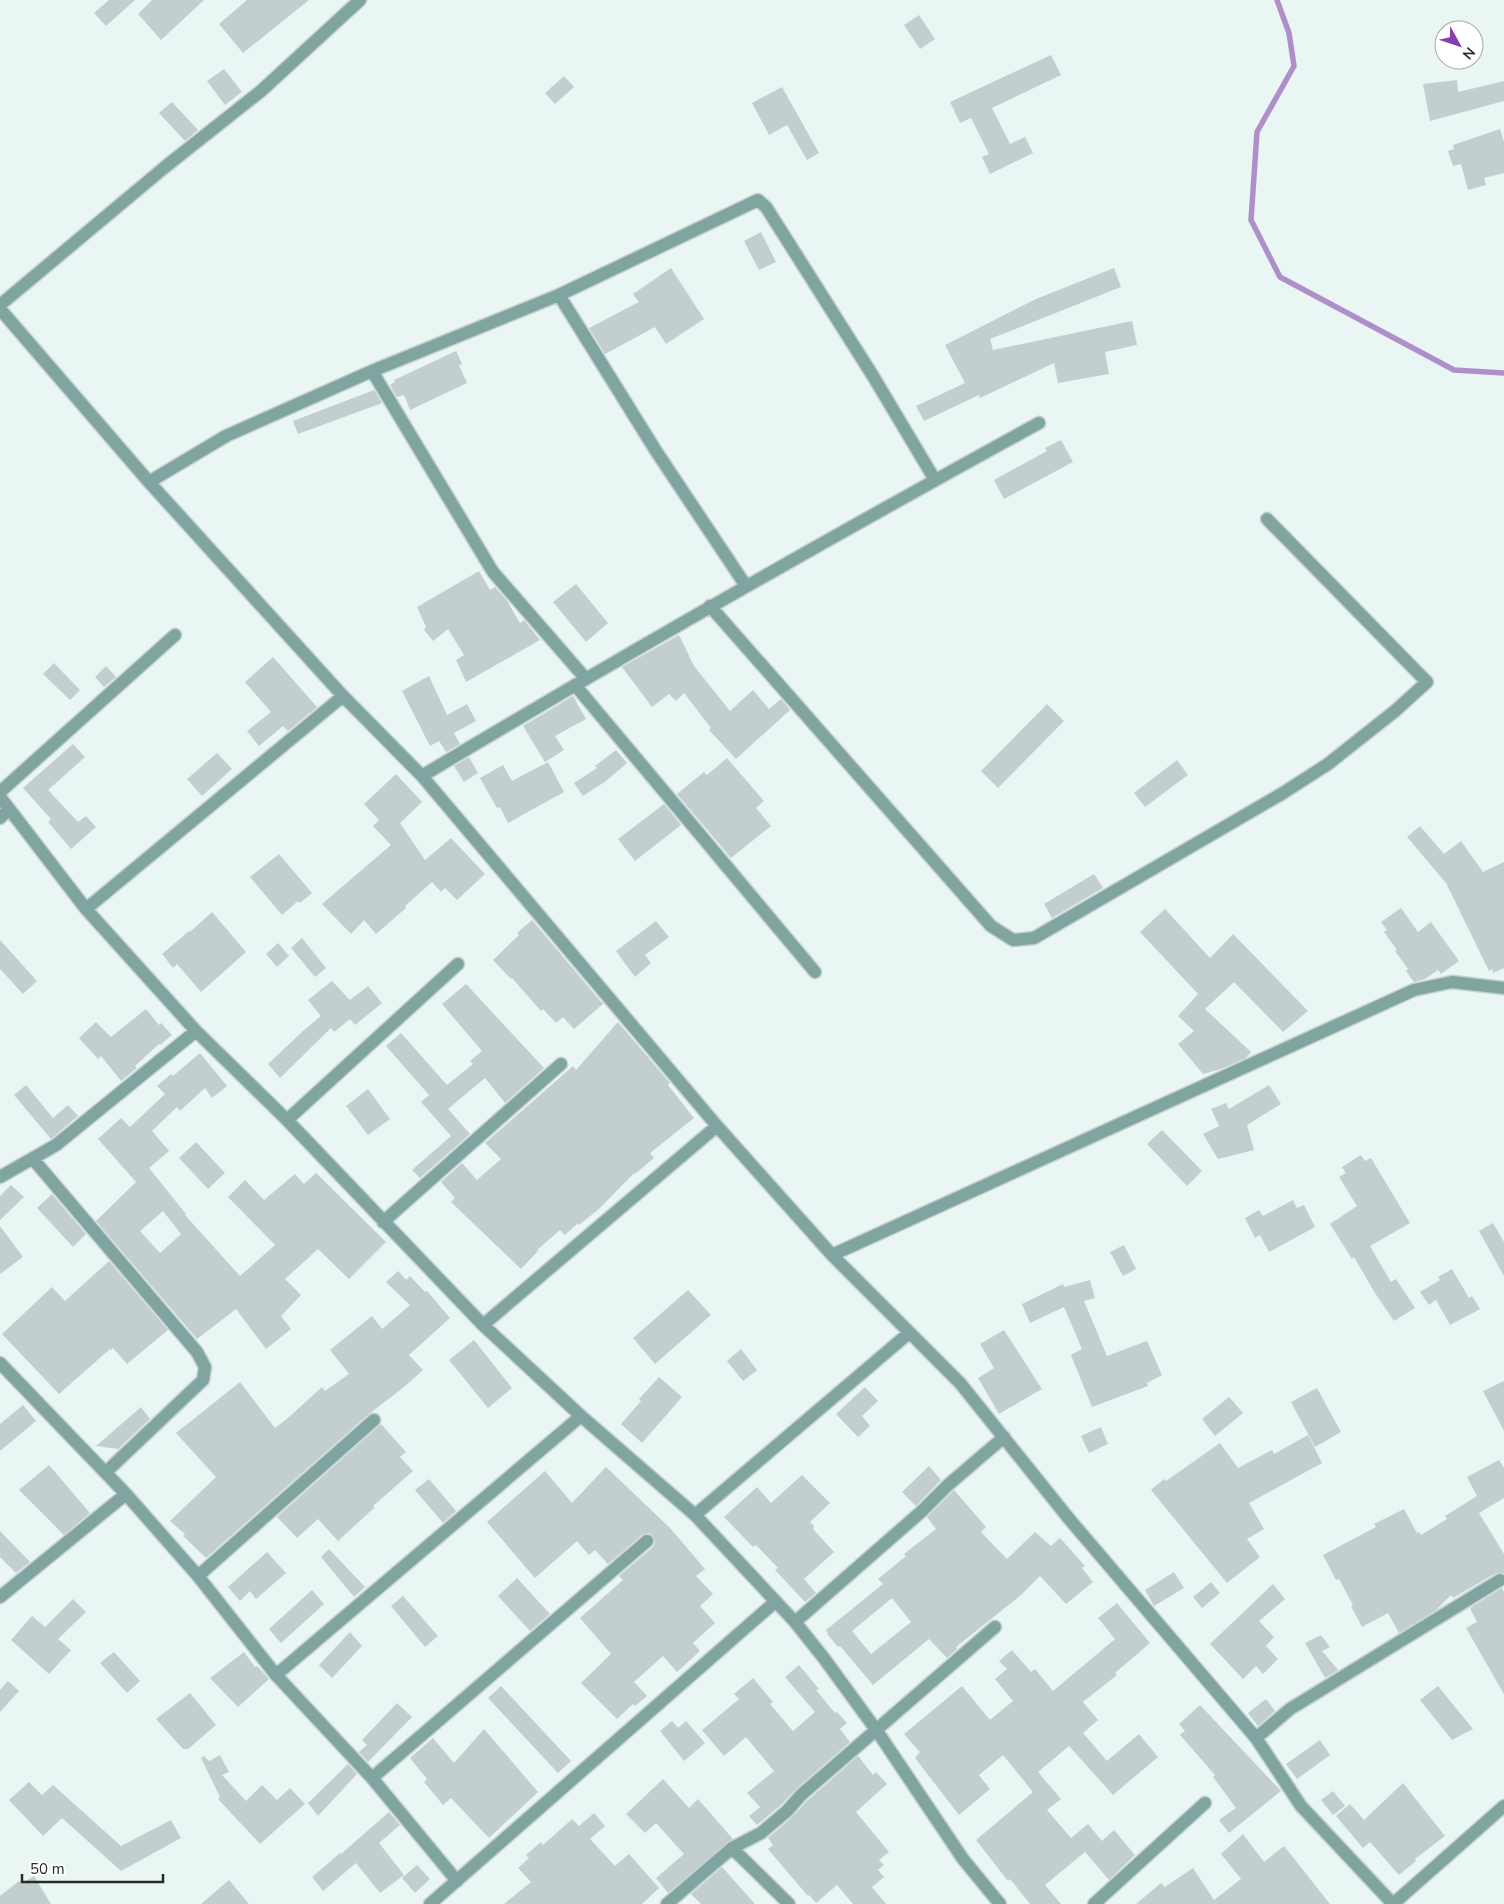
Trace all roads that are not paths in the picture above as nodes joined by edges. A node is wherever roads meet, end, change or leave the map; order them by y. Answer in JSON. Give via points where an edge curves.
{"nodes":[{"id":1,"x":360,"y":0,"type":"edge"},
{"id":2,"x":559,"y":295,"type":"junction"},
{"id":3,"x":0,"y":305,"type":"edge"},
{"id":4,"x":0,"y":309,"type":"edge"},
{"id":5,"x":372,"y":371,"type":"junction"},
{"id":6,"x":1039,"y":423,"type":"dead end"},
{"id":7,"x":935,"y":480,"type":"junction"},
{"id":8,"x":149,"y":482,"type":"junction"},
{"id":9,"x":1267,"y":519,"type":"dead end"},
{"id":10,"x":746,"y":586,"type":"junction"},
{"id":11,"x":710,"y":606,"type":"junction"},
{"id":12,"x":175,"y":635,"type":"dead end"},
{"id":13,"x":580,"y":682,"type":"junction"},
{"id":14,"x":343,"y":696,"type":"junction"},
{"id":15,"x":422,"y":776,"type":"junction"},
{"id":16,"x":0,"y":792,"type":"edge"},
{"id":17,"x":0,"y":797,"type":"edge"},
{"id":18,"x":5,"y":813,"type":"edge"},
{"id":19,"x":86,"y":909,"type":"junction"},
{"id":20,"x":458,"y":964,"type":"dead end"},
{"id":21,"x":815,"y":972,"type":"dead end"},
{"id":22,"x":1504,"y":988,"type":"edge"},
{"id":23,"x":196,"y":1031,"type":"junction"},
{"id":24,"x":561,"y":1064,"type":"dead end"},
{"id":25,"x":286,"y":1120,"type":"junction"},
{"id":26,"x":717,"y":1126,"type":"junction"},
{"id":27,"x":33,"y":1159,"type":"junction"},
{"id":28,"x":0,"y":1177,"type":"edge"},
{"id":29,"x":383,"y":1222,"type":"junction"},
{"id":30,"x":832,"y":1255,"type":"junction"},
{"id":31,"x":483,"y":1325,"type":"junction"},
{"id":32,"x":909,"y":1333,"type":"junction"},
{"id":33,"x":0,"y":1363,"type":"edge"},
{"id":34,"x":580,"y":1416,"type":"junction"},
{"id":35,"x":374,"y":1420,"type":"dead end"},
{"id":36,"x":1004,"y":1437,"type":"junction"},
{"id":37,"x":106,"y":1472,"type":"junction"},
{"id":38,"x":126,"y":1494,"type":"junction"},
{"id":39,"x":695,"y":1515,"type":"junction"},
{"id":40,"x":646,"y":1541,"type":"dead end"},
{"id":41,"x":198,"y":1576,"type":"junction"},
{"id":42,"x":1500,"y":1580,"type":"dead end"},
{"id":43,"x":2,"y":1590,"type":"edge"},
{"id":44,"x":775,"y":1602,"type":"junction"},
{"id":45,"x":795,"y":1622,"type":"junction"},
{"id":46,"x":995,"y":1627,"type":"dead end"},
{"id":47,"x":276,"y":1675,"type":"junction"},
{"id":48,"x":876,"y":1731,"type":"junction"},
{"id":49,"x":1256,"y":1738,"type":"junction"},
{"id":50,"x":372,"y":1778,"type":"junction"},
{"id":51,"x":1205,"y":1803,"type":"dead end"},
{"id":52,"x":1504,"y":1806,"type":"edge"},
{"id":53,"x":732,"y":1848,"type":"junction"},
{"id":54,"x":457,"y":1881,"type":"junction"},
{"id":55,"x":430,"y":1904,"type":"edge"},
{"id":56,"x":667,"y":1904,"type":"edge"},
{"id":57,"x":789,"y":1904,"type":"edge"},
{"id":58,"x":1000,"y":1904,"type":"edge"},
{"id":59,"x":1094,"y":1904,"type":"edge"},
{"id":60,"x":1393,"y":1904,"type":"edge"}],
"edges":[{"from":1,"to":3,"type":"street","via":[[261,91]]},
{"from":2,"to":5,"type":"street"},
{"from":2,"to":7,"type":"street","via":[[758,200],[874,376]]},
{"from":2,"to":10,"type":"street","via":[[656,451]]},
{"from":4,"to":8,"type":"street"},
{"from":5,"to":8,"type":"street","via":[[226,436]]},
{"from":5,"to":13,"type":"street","via":[[493,572]]},
{"from":6,"to":7,"type":"street"},
{"from":7,"to":10,"type":"street"},
{"from":8,"to":14,"type":"street"},
{"from":9,"to":11,"type":"street","via":[[1427,682],[1328,764],[1034,938],[1013,940],[991,926]]},
{"from":10,"to":11,"type":"street"},
{"from":11,"to":13,"type":"street"},
{"from":12,"to":16,"type":"street"},
{"from":13,"to":15,"type":"street"},
{"from":13,"to":21,"type":"street"},
{"from":14,"to":15,"type":"street"},
{"from":14,"to":19,"type":"street"},
{"from":15,"to":26,"type":"street"},
{"from":17,"to":18,"type":"street"},
{"from":18,"to":19,"type":"street"},
{"from":19,"to":23,"type":"street"},
{"from":20,"to":25,"type":"street"},
{"from":22,"to":30,"type":"street","via":[[1452,982],[1414,990]]},
{"from":23,"to":25,"type":"street"},
{"from":23,"to":27,"type":"street","via":[[56,1145]]},
{"from":24,"to":29,"type":"street"},
{"from":25,"to":29,"type":"street"},
{"from":26,"to":30,"type":"street"},
{"from":26,"to":31,"type":"street"},
{"from":27,"to":28,"type":"street"},
{"from":27,"to":37,"type":"street","via":[[197,1352],[205,1367],[203,1380]]},
{"from":29,"to":31,"type":"street"},
{"from":30,"to":32,"type":"street"},
{"from":31,"to":34,"type":"street"},
{"from":32,"to":36,"type":"street","via":[[960,1383]]},
{"from":32,"to":39,"type":"street"},
{"from":33,"to":37,"type":"street"},
{"from":34,"to":39,"type":"street"},
{"from":34,"to":47,"type":"street"},
{"from":35,"to":41,"type":"street"},
{"from":36,"to":45,"type":"street"},
{"from":36,"to":49,"type":"street","via":[[1070,1520]]},
{"from":37,"to":38,"type":"street"},
{"from":38,"to":41,"type":"street"},
{"from":38,"to":43,"type":"street"},
{"from":39,"to":44,"type":"street"},
{"from":40,"to":50,"type":"street"},
{"from":41,"to":47,"type":"street"},
{"from":42,"to":49,"type":"street","via":[[1290,1709]]},
{"from":44,"to":45,"type":"street"},
{"from":44,"to":54,"type":"street"},
{"from":45,"to":48,"type":"street"},
{"from":46,"to":48,"type":"street"},
{"from":47,"to":50,"type":"street"},
{"from":48,"to":53,"type":"street","via":[[761,1833]]},
{"from":48,"to":58,"type":"street","via":[[963,1858]]},
{"from":49,"to":60,"type":"street","via":[[1301,1806]]},
{"from":50,"to":54,"type":"street"},
{"from":51,"to":59,"type":"street"},
{"from":52,"to":60,"type":"street"},
{"from":53,"to":56,"type":"street"},
{"from":53,"to":57,"type":"street"},
{"from":54,"to":55,"type":"street"}]}
